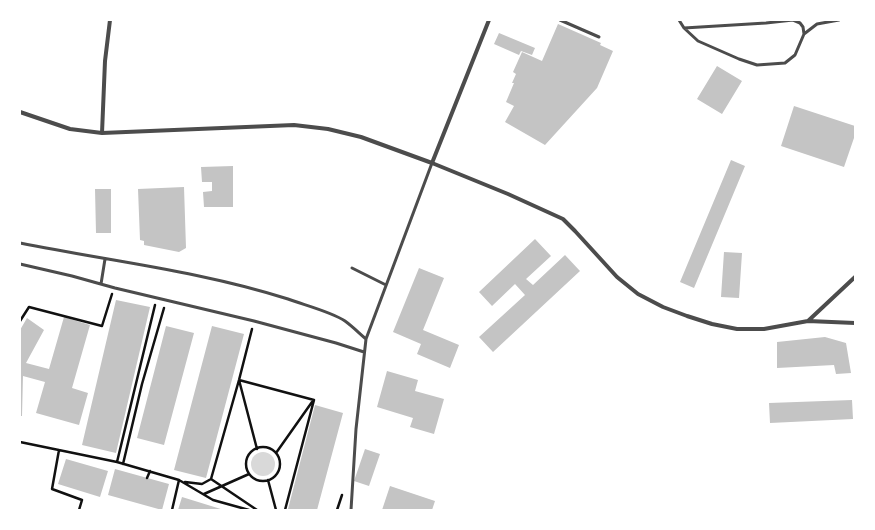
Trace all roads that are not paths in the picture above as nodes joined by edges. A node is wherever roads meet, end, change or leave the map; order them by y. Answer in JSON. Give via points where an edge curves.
{"nodes":[{"id":1,"x":110,"y":20,"type":"edge"},
{"id":2,"x":489,"y":20,"type":"edge"},
{"id":3,"x":560,"y":20,"type":"edge"},
{"id":4,"x":679,"y":20,"type":"edge"},
{"id":5,"x":840,"y":20,"type":"edge"},
{"id":6,"x":684,"y":28,"type":"junction"},
{"id":7,"x":804,"y":34,"type":"junction"},
{"id":8,"x":599,"y":37,"type":"dead end"},
{"id":9,"x":20,"y":112,"type":"edge"},
{"id":10,"x":102,"y":133,"type":"junction"},
{"id":11,"x":432,"y":163,"type":"junction"},
{"id":12,"x":20,"y":243,"type":"edge"},
{"id":13,"x":105,"y":259,"type":"junction"},
{"id":14,"x":20,"y":264,"type":"edge"},
{"id":15,"x":352,"y":268,"type":"dead end"},
{"id":16,"x":855,"y":277,"type":"edge"},
{"id":17,"x":100,"y":284,"type":"junction"},
{"id":18,"x":386,"y":285,"type":"junction"},
{"id":19,"x":808,"y":321,"type":"junction"},
{"id":20,"x":855,"y":323,"type":"edge"},
{"id":21,"x":366,"y":339,"type":"junction"},
{"id":22,"x":364,"y":352,"type":"junction"},
{"id":23,"x":351,"y":510,"type":"edge"}],
"edges":[{"from":1,"to":10,"type":"street","via":[[105,61]]},
{"from":2,"to":11,"type":"street"},
{"from":3,"to":8,"type":"lane"},
{"from":4,"to":6,"type":"lane"},
{"from":5,"to":7,"type":"lane","via":[[817,24]]},
{"from":6,"to":7,"type":"lane","via":[[793,20],[800,23]]},
{"from":6,"to":7,"type":"lane","via":[[698,41],[757,65],[785,63],[795,55]]},
{"from":9,"to":10,"type":"street","via":[[70,129]]},
{"from":10,"to":11,"type":"street","via":[[294,125],[328,129],[361,137]]},
{"from":11,"to":18,"type":"lane"},
{"from":11,"to":19,"type":"street","via":[[563,219],[617,277],[638,294],[663,307],[712,324],[737,329],[764,329]]},
{"from":12,"to":13,"type":"lane"},
{"from":13,"to":17,"type":"lane"},
{"from":13,"to":21,"type":"lane","via":[[167,269],[282,298],[344,320]]},
{"from":14,"to":17,"type":"lane"},
{"from":15,"to":18,"type":"lane"},
{"from":16,"to":19,"type":"street"},
{"from":17,"to":22,"type":"lane","via":[[254,321]]},
{"from":18,"to":21,"type":"lane"},
{"from":19,"to":20,"type":"street"},
{"from":21,"to":22,"type":"lane"},
{"from":22,"to":23,"type":"lane"}]}
